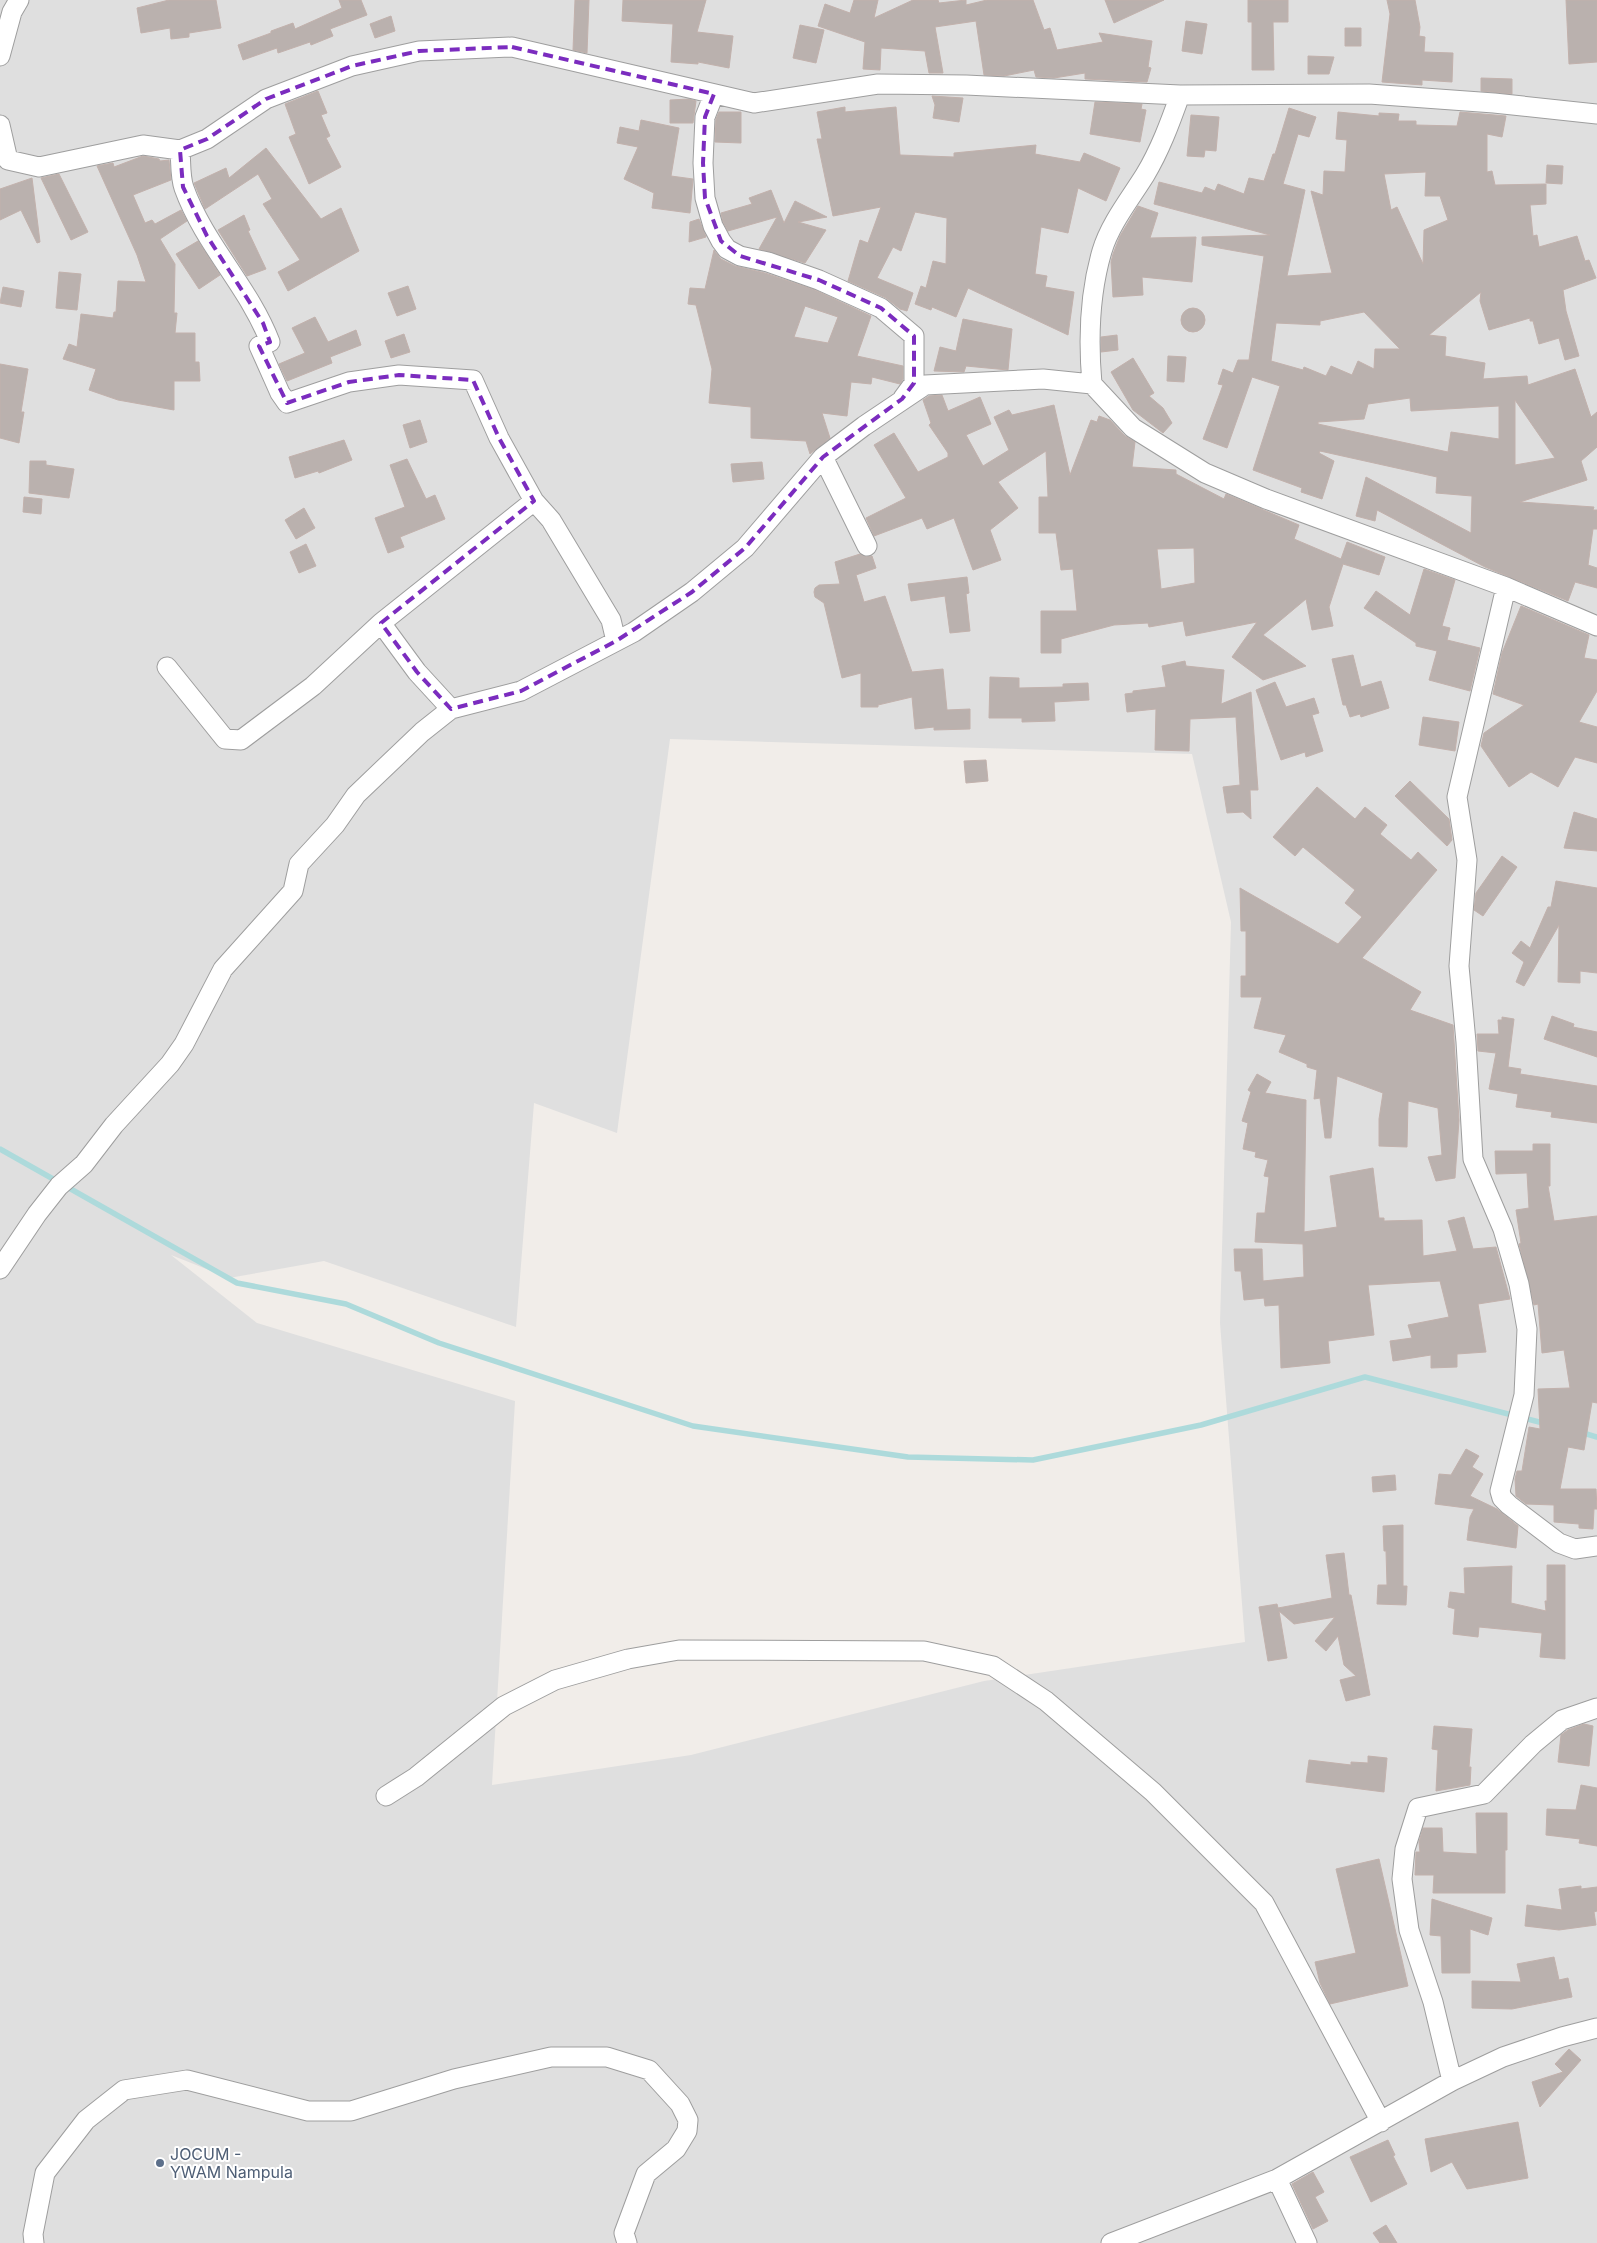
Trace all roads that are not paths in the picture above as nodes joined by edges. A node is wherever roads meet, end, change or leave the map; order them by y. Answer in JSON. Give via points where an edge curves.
{"nodes":[{"id":1,"x":20,"y":0,"type":"edge"},
{"id":2,"x":0,"y":56,"type":"edge"},
{"id":3,"x":714,"y":94,"type":"junction"},
{"id":4,"x":1180,"y":95,"type":"junction"},
{"id":5,"x":1597,"y":114,"type":"edge"},
{"id":6,"x":0,"y":125,"type":"edge"},
{"id":7,"x":180,"y":150,"type":"junction"},
{"id":8,"x":1092,"y":384,"type":"junction"},
{"id":9,"x":902,"y":399,"type":"junction"},
{"id":10,"x":823,"y":457,"type":"junction"},
{"id":11,"x":534,"y":501,"type":"junction"},
{"id":12,"x":867,"y":546,"type":"dead end"},
{"id":13,"x":1506,"y":587,"type":"junction"},
{"id":14,"x":381,"y":623,"type":"junction"},
{"id":15,"x":1597,"y":626,"type":"edge"},
{"id":16,"x":616,"y":641,"type":"junction"},
{"id":17,"x":167,"y":667,"type":"dead end"},
{"id":18,"x":451,"y":709,"type":"junction"},
{"id":19,"x":0,"y":1269,"type":"edge"},
{"id":20,"x":1597,"y":1546,"type":"edge"},
{"id":21,"x":1597,"y":1708,"type":"edge"},
{"id":22,"x":386,"y":1796,"type":"dead end"},
{"id":23,"x":1597,"y":2028,"type":"edge"},
{"id":24,"x":1452,"y":2081,"type":"junction"},
{"id":25,"x":1381,"y":2122,"type":"junction"},
{"id":26,"x":1277,"y":2179,"type":"junction"},
{"id":27,"x":34,"y":2243,"type":"edge"},
{"id":28,"x":626,"y":2243,"type":"edge"},
{"id":29,"x":1112,"y":2243,"type":"edge"},
{"id":30,"x":1307,"y":2243,"type":"edge"}],
"edges":[{"from":1,"to":2,"type":"street","via":[[12,12]]},
{"from":3,"to":4,"type":"street","via":[[754,103],[878,84]]},
{"from":3,"to":7,"type":"street","via":[[512,47],[419,51],[352,66],[266,99],[207,139]]},
{"from":3,"to":9,"type":"street","via":[[704,117],[702,163],[705,198],[721,241],[727,249],[740,256],[819,280],[881,308],[914,336],[914,383]]},
{"from":4,"to":5,"type":"street","via":[[1369,94]]},
{"from":4,"to":8,"type":"street","via":[[1165,136],[1102,250],[1090,305]]},
{"from":6,"to":7,"type":"street","via":[[8,160],[40,167],[143,145]]},
{"from":7,"to":11,"type":"street","via":[[183,187],[207,236],[263,323],[270,342],[259,346],[287,403],[349,382],[399,375],[473,380],[499,438]]},
{"from":8,"to":9,"type":"street","via":[[1043,379],[925,385]]},
{"from":8,"to":13,"type":"street","via":[[1133,428],[1205,473],[1266,499]]},
{"from":9,"to":10,"type":"street"},
{"from":10,"to":12,"type":"street"},
{"from":10,"to":16,"type":"street","via":[[745,548],[692,592]]},
{"from":11,"to":14,"type":"street"},
{"from":11,"to":16,"type":"street","via":[[551,520],[611,620]]},
{"from":13,"to":15,"type":"street"},
{"from":13,"to":20,"type":"street","via":[[1457,797],[1467,860],[1459,966],[1473,1159],[1503,1229],[1519,1284],[1527,1329],[1524,1395],[1500,1491],[1509,1505],[1559,1543],[1575,1549]]},
{"from":14,"to":17,"type":"street","via":[[313,686],[241,740],[225,739]]},
{"from":14,"to":18,"type":"street","via":[[417,672]]},
{"from":16,"to":18,"type":"street","via":[[522,691]]},
{"from":18,"to":19,"type":"street","via":[[356,795],[335,825],[299,864],[294,891],[223,969],[170,1064],[114,1125],[84,1164],[59,1186]]},
{"from":21,"to":24,"type":"street","via":[[1562,1720],[1533,1744],[1484,1794],[1418,1808],[1405,1849],[1402,1879],[1409,1930],[1433,2002]]},
{"from":22,"to":25,"type":"street","via":[[416,1777],[504,1706],[555,1680],[628,1659],[680,1650],[924,1651],[993,1666],[1046,1700],[1153,1792],[1264,1903]]},
{"from":23,"to":24,"type":"street","via":[[1503,2057]]},
{"from":24,"to":25,"type":"street"},
{"from":25,"to":26,"type":"street"},
{"from":26,"to":29,"type":"street"},
{"from":26,"to":30,"type":"street"},
{"from":27,"to":28,"type":"street","via":[[45,2173],[86,2120],[124,2090],[187,2080],[308,2111],[351,2111],[454,2079],[551,2057],[607,2057],[650,2070],[680,2104],[688,2120],[687,2131],[676,2149],[646,2174],[624,2233]]}]}
